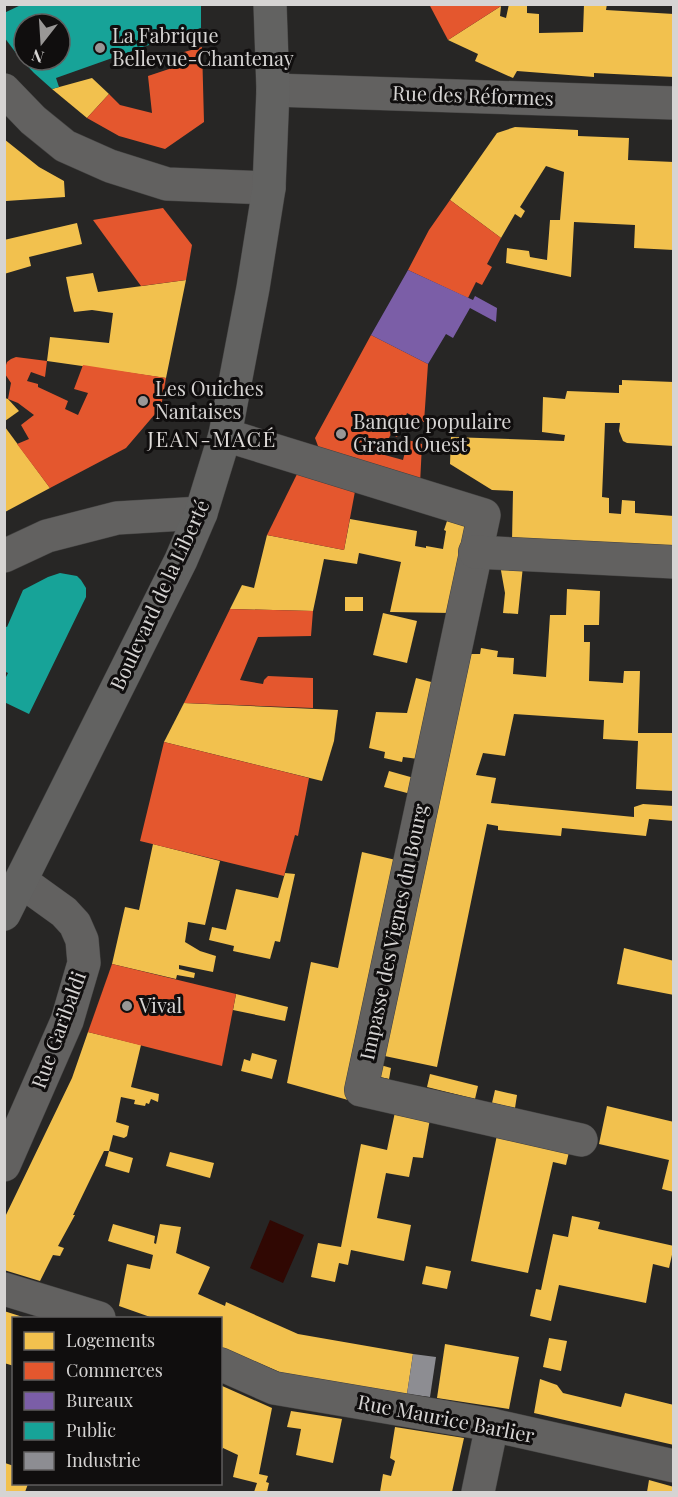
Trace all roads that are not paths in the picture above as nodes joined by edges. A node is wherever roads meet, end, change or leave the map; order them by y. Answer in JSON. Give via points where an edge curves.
{"nodes":[{"id":1,"x":270,"y":4,"type":"edge"},
{"id":2,"x":4,"y":90,"type":"edge"},
{"id":3,"x":273,"y":90,"type":"junction"},
{"id":4,"x":674,"y":104,"type":"edge"},
{"id":5,"x":269,"y":188,"type":"junction"},
{"id":6,"x":225,"y":435,"type":"junction"},
{"id":7,"x":201,"y":513,"type":"junction"},
{"id":8,"x":475,"y":552,"type":"junction"},
{"id":9,"x":4,"y":556,"type":"edge"},
{"id":10,"x":674,"y":562,"type":"edge"},
{"id":11,"x":21,"y":881,"type":"junction"},
{"id":12,"x":4,"y":914,"type":"edge"},
{"id":13,"x":581,"y":1140,"type":"dead end"},
{"id":14,"x":4,"y":1165,"type":"edge"},
{"id":15,"x":4,"y":1289,"type":"edge"},
{"id":16,"x":96,"y":1317,"type":"edge"},
{"id":17,"x":222,"y":1365,"type":"edge"},
{"id":18,"x":492,"y":1425,"type":"junction"},
{"id":19,"x":674,"y":1467,"type":"edge"},
{"id":20,"x":478,"y":1492,"type":"edge"}],
"edges":[{"from":1,"to":3,"type":"main road","name":"Boulevard de la Liberté"},
{"from":2,"to":5,"type":"street","via":[[65,146],[110,166],[167,184]]},
{"from":3,"to":4,"type":"street","name":"Rue des Réformes"},
{"from":3,"to":5,"type":"main road","name":"Boulevard de la Liberté"},
{"from":5,"to":6,"type":"main road","name":"Boulevard de la Liberté"},
{"from":6,"to":7,"type":"main road","name":"Boulevard de la Liberté"},
{"from":6,"to":8,"type":"street","via":[[484,515]]},
{"from":7,"to":9,"type":"street","via":[[117,518],[47,536]]},
{"from":7,"to":11,"type":"main road","name":"Boulevard de la Liberté","via":[[156,612]]},
{"from":8,"to":10,"type":"street"},
{"from":8,"to":13,"type":"street","name":"Impasse des Vignes du Bourg","via":[[361,1090]]},
{"from":11,"to":12,"type":"main road","name":"Boulevard de la Liberté"},
{"from":11,"to":14,"type":"street","name":"Rue Garibaldi","via":[[75,924],[82,940],[84,963],[67,1021]]},
{"from":15,"to":16,"type":"street"},
{"from":17,"to":18,"type":"street","name":"Rue Maurice Barlier","via":[[274,1388]]},
{"from":18,"to":19,"type":"street","name":"Rue Maurice Barlier"},
{"from":18,"to":20,"type":"street"}]}
